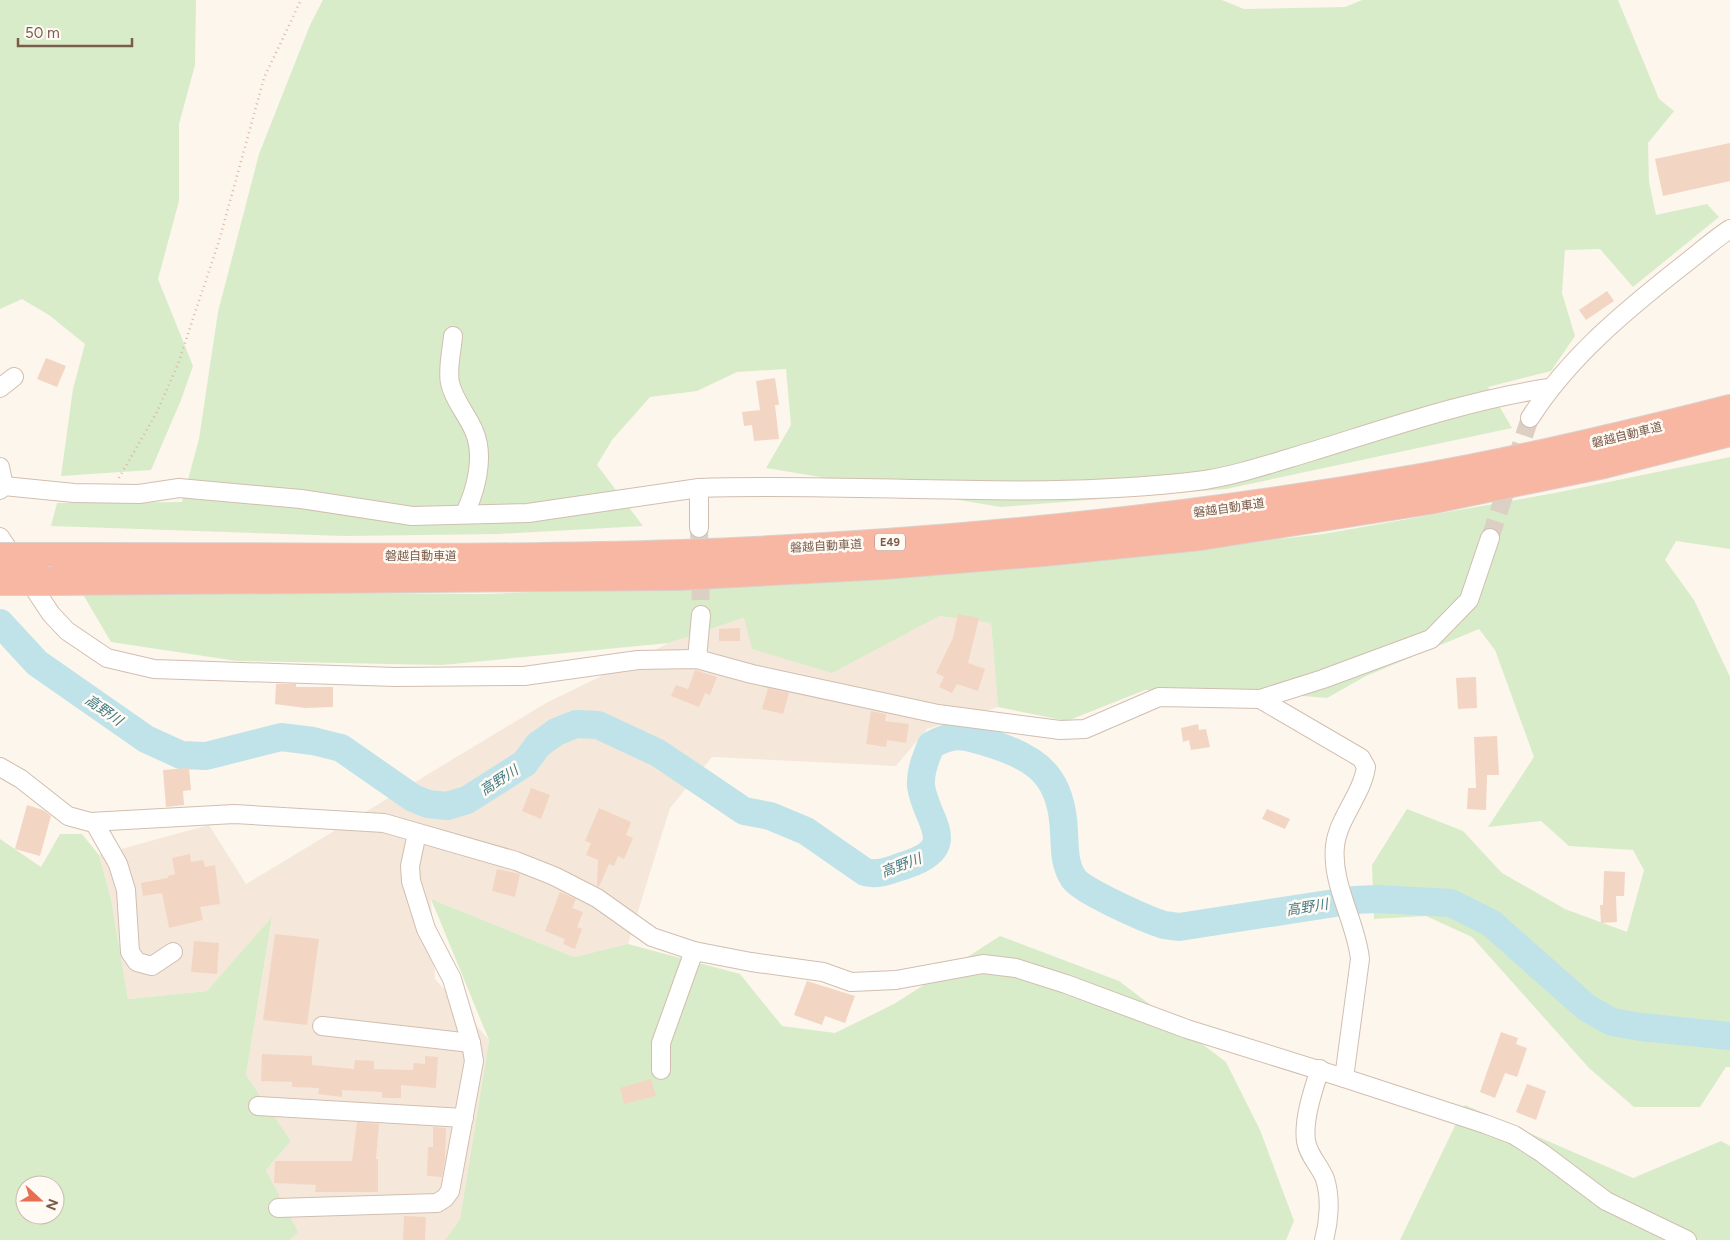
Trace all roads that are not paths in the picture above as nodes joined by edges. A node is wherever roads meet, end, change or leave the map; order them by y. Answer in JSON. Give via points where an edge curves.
{"nodes":[{"id":1,"x":1730,"y":229,"type":"edge"},
{"id":2,"x":453,"y":336,"type":"dead end"},
{"id":3,"x":14,"y":376,"type":"dead end"},
{"id":4,"x":0,"y":388,"type":"edge"},
{"id":5,"x":1549,"y":388,"type":"junction"},
{"id":6,"x":1730,"y":409,"type":"edge"},
{"id":7,"x":1530,"y":418,"type":"tunnel mouth"},
{"id":8,"x":1730,"y":432,"type":"edge"},
{"id":9,"x":0,"y":467,"type":"edge"},
{"id":10,"x":2,"y":488,"type":"edge"},
{"id":11,"x":699,"y":488,"type":"junction"},
{"id":12,"x":465,"y":513,"type":"junction"},
{"id":13,"x":699,"y":528,"type":"tunnel mouth"},
{"id":14,"x":0,"y":537,"type":"edge"},
{"id":15,"x":1490,"y":538,"type":"tunnel mouth"},
{"id":16,"x":0,"y":558,"type":"edge"},
{"id":17,"x":0,"y":581,"type":"edge"},
{"id":18,"x":702,"y":615,"type":"tunnel mouth"},
{"id":19,"x":697,"y":659,"type":"junction"},
{"id":20,"x":1260,"y":699,"type":"junction"},
{"id":21,"x":0,"y":767,"type":"edge"},
{"id":22,"x":94,"y":822,"type":"junction"},
{"id":23,"x":417,"y":833,"type":"junction"},
{"id":24,"x":694,"y":951,"type":"junction"},
{"id":25,"x":173,"y":952,"type":"dead end"},
{"id":26,"x":322,"y":1026,"type":"dead end"},
{"id":27,"x":471,"y":1043,"type":"junction"},
{"id":28,"x":1320,"y":1069,"type":"junction"},
{"id":29,"x":661,"y":1070,"type":"dead end"},
{"id":30,"x":1344,"y":1078,"type":"junction"},
{"id":31,"x":258,"y":1106,"type":"dead end"},
{"id":32,"x":464,"y":1118,"type":"junction"},
{"id":33,"x":278,"y":1208,"type":"dead end"},
{"id":34,"x":1324,"y":1240,"type":"edge"},
{"id":35,"x":1687,"y":1240,"type":"edge"}],
"edges":[{"from":1,"to":5,"type":"street","via":[[1638,300]]},
{"from":2,"to":12,"type":"street","via":[[450,381],[456,399],[475,431],[479,455],[473,496]]},
{"from":3,"to":4,"type":"street"},
{"from":5,"to":7,"type":"street"},
{"from":5,"to":11,"type":"street","via":[[1517,393],[1199,481],[1140,486],[982,490]]},
{"from":6,"to":16,"type":"highway","name":"磐越自動車道","number":"E49","bridge":true,"via":[[1604,441],[1422,478],[1198,513],[1041,530],[680,554]]},
{"from":8,"to":17,"type":"highway","name":"磐越自動車道","number":"E49","bridge":true,"via":[[1604,464],[1429,500],[1200,536],[1043,552],[884,565],[678,576]]},
{"from":9,"to":10,"type":"street"},
{"from":10,"to":12,"type":"street","via":[[74,494],[139,494],[179,488],[301,499],[412,516]]},
{"from":11,"to":12,"type":"street","via":[[528,513]]},
{"from":11,"to":13,"type":"street"},
{"from":14,"to":19,"type":"street","via":[[51,614],[66,631],[107,658],[154,669],[376,677],[524,676],[638,660]]},
{"from":15,"to":20,"type":"street","via":[[1469,600],[1430,639]]},
{"from":18,"to":19,"type":"street"},
{"from":19,"to":20,"type":"street","via":[[938,714],[1060,730],[1085,729],[1159,697]]},
{"from":20,"to":30,"type":"street","via":[[1360,758],[1366,767],[1364,780],[1335,845],[1340,889],[1358,942],[1360,959]]},
{"from":21,"to":22,"type":"street","via":[[21,779],[68,816]]},
{"from":22,"to":23,"type":"street","via":[[234,814],[384,823]]},
{"from":22,"to":25,"type":"street","via":[[118,864],[126,890],[130,952],[137,962],[152,966]]},
{"from":23,"to":24,"type":"street","via":[[516,861],[554,876],[597,898],[652,937]]},
{"from":23,"to":27,"type":"street","via":[[410,866],[411,881],[426,929],[452,979]]},
{"from":24,"to":28,"type":"street","via":[[822,972],[851,982],[896,980],[983,964],[1016,968],[1187,1029]]},
{"from":24,"to":29,"type":"street","via":[[661,1043]]},
{"from":26,"to":27,"type":"street"},
{"from":27,"to":32,"type":"street","via":[[474,1061]]},
{"from":28,"to":30,"type":"street"},
{"from":28,"to":34,"type":"street","via":[[1311,1097],[1306,1139],[1325,1179],[1329,1222]]},
{"from":30,"to":35,"type":"street","via":[[1514,1135],[1606,1201]]},
{"from":31,"to":32,"type":"street"},
{"from":32,"to":33,"type":"street","via":[[450,1191],[437,1204]]}]}
